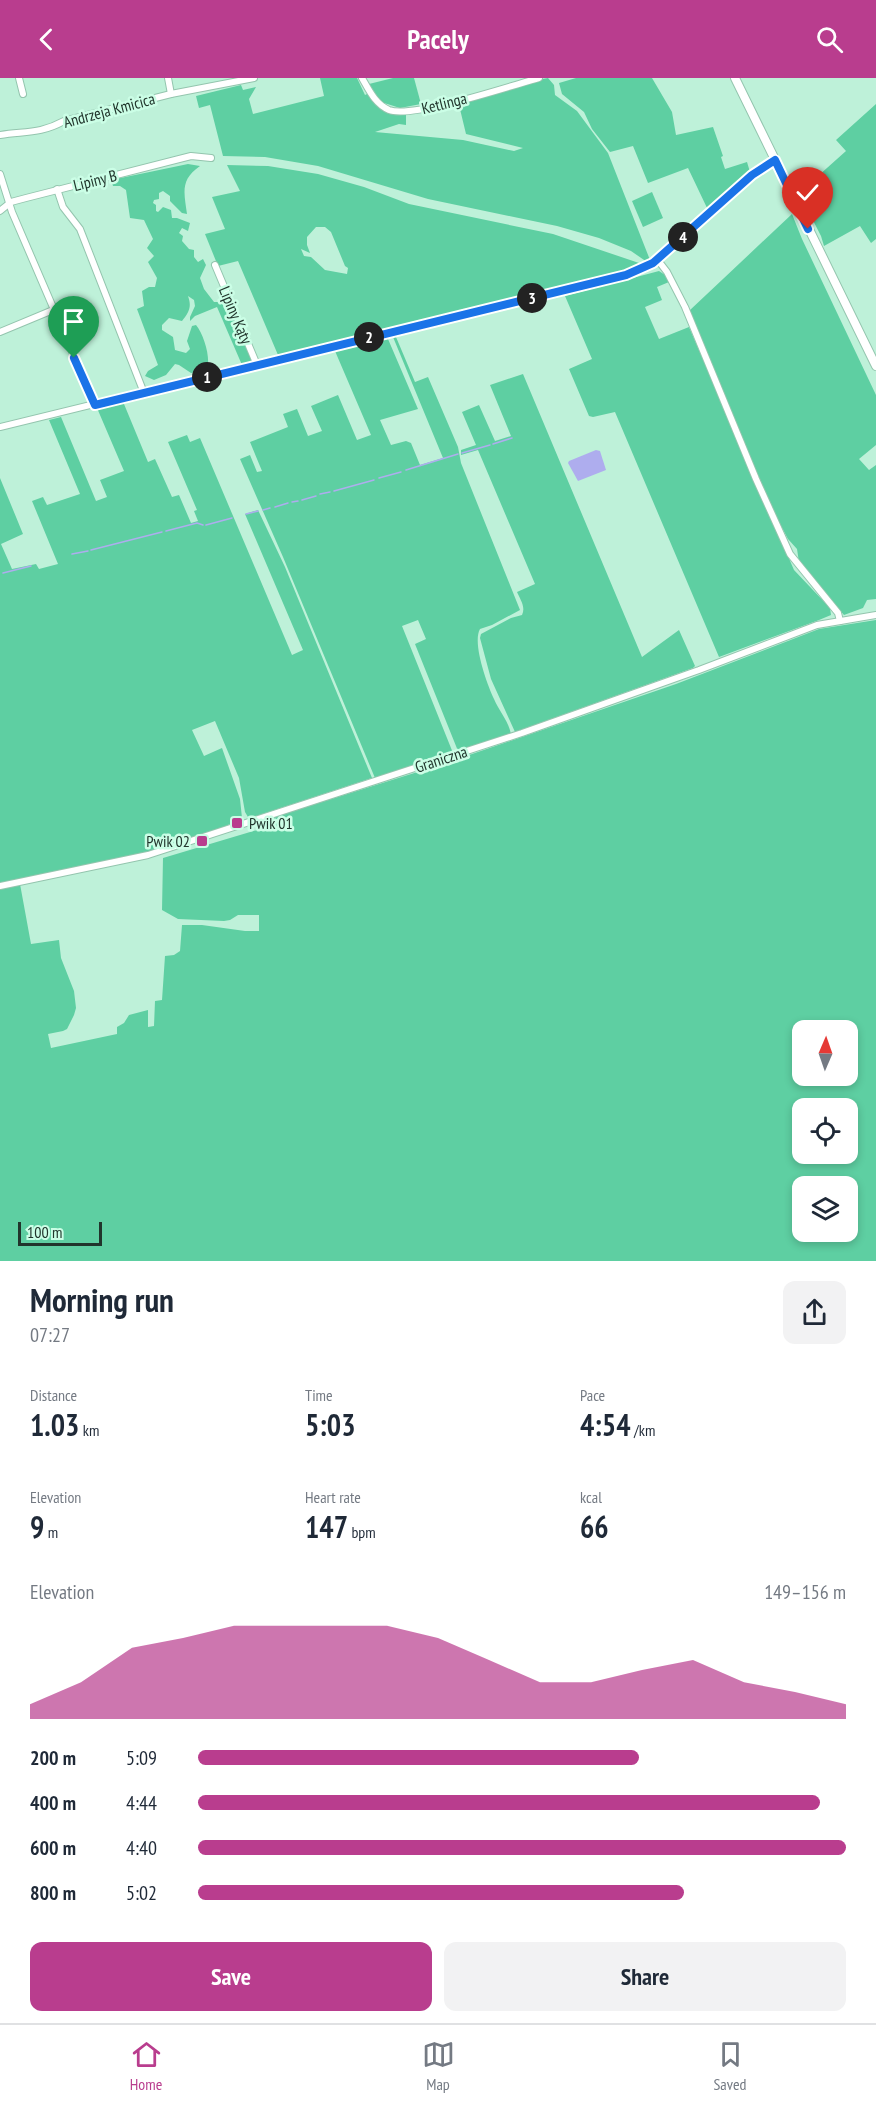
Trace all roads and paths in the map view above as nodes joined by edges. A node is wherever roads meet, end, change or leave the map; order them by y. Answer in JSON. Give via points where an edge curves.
{"nodes":[{"id":1,"x":19,"y":78,"type":"edge"},
{"id":2,"x":168,"y":78,"type":"edge"},
{"id":3,"x":254,"y":78,"type":"edge"},
{"id":4,"x":362,"y":78,"type":"edge"},
{"id":5,"x":539,"y":78,"type":"edge"},
{"id":6,"x":735,"y":78,"type":"edge"},
{"id":7,"x":22,"y":94,"type":"dead end"},
{"id":8,"x":171,"y":94,"type":"junction"},
{"id":9,"x":0,"y":135,"type":"edge"},
{"id":10,"x":211,"y":158,"type":"dead end"},
{"id":11,"x":775,"y":160,"type":"junction"},
{"id":12,"x":0,"y":174,"type":"edge"},
{"id":13,"x":57,"y":189,"type":"junction"},
{"id":14,"x":11,"y":202,"type":"junction"},
{"id":15,"x":0,"y":211,"type":"edge"},
{"id":16,"x":657,"y":259,"type":"junction"},
{"id":17,"x":214,"y":264,"type":"dead end"},
{"id":18,"x":53,"y":310,"type":"junction"},
{"id":19,"x":0,"y":332,"type":"edge"},
{"id":20,"x":257,"y":365,"type":"junction"},
{"id":21,"x":876,"y":366,"type":"edge"},
{"id":22,"x":144,"y":393,"type":"junction"},
{"id":23,"x":95,"y":405,"type":"junction"},
{"id":24,"x":0,"y":428,"type":"edge"},
{"id":25,"x":876,"y":615,"type":"edge"},
{"id":26,"x":840,"y":621,"type":"junction"},
{"id":27,"x":0,"y":886,"type":"edge"}],
"edges":[{"from":1,"to":7,"type":"street"},
{"from":2,"to":8,"type":"street"},
{"from":3,"to":8,"type":"street","name":"Andrzeja Kmicica"},
{"from":4,"to":5,"type":"street","name":"Ketlinga","via":[[380,104],[399,112]]},
{"from":6,"to":11,"type":"street"},
{"from":8,"to":9,"type":"street","name":"Andrzeja Kmicica","via":[[64,121],[38,132]]},
{"from":10,"to":13,"type":"street","name":"Lipiny B","via":[[191,156]]},
{"from":11,"to":16,"type":"street","name":"Lipiny Kąty","via":[[752,175]]},
{"from":11,"to":21,"type":"street"},
{"from":12,"to":14,"type":"street"},
{"from":13,"to":14,"type":"street","name":"Lipiny B"},
{"from":13,"to":22,"type":"street","via":[[63,207],[80,229]]},
{"from":14,"to":15,"type":"street"},
{"from":14,"to":18,"type":"street"},
{"from":16,"to":20,"type":"street","name":"Lipiny Kąty","via":[[626,275]]},
{"from":16,"to":26,"type":"street","via":[[685,307],[790,554],[838,613]]},
{"from":17,"to":20,"type":"street","name":"Lipiny Kąty"},
{"from":18,"to":19,"type":"street"},
{"from":18,"to":23,"type":"street"},
{"from":20,"to":22,"type":"street","name":"Lipiny Kąty"},
{"from":22,"to":23,"type":"street","name":"Lipiny Kąty"},
{"from":23,"to":24,"type":"street","name":"Lipiny Kąty"},
{"from":25,"to":26,"type":"street","name":"Graniczna"},
{"from":26,"to":27,"type":"street","name":"Graniczna","via":[[813,627],[514,735],[148,855]]}]}
